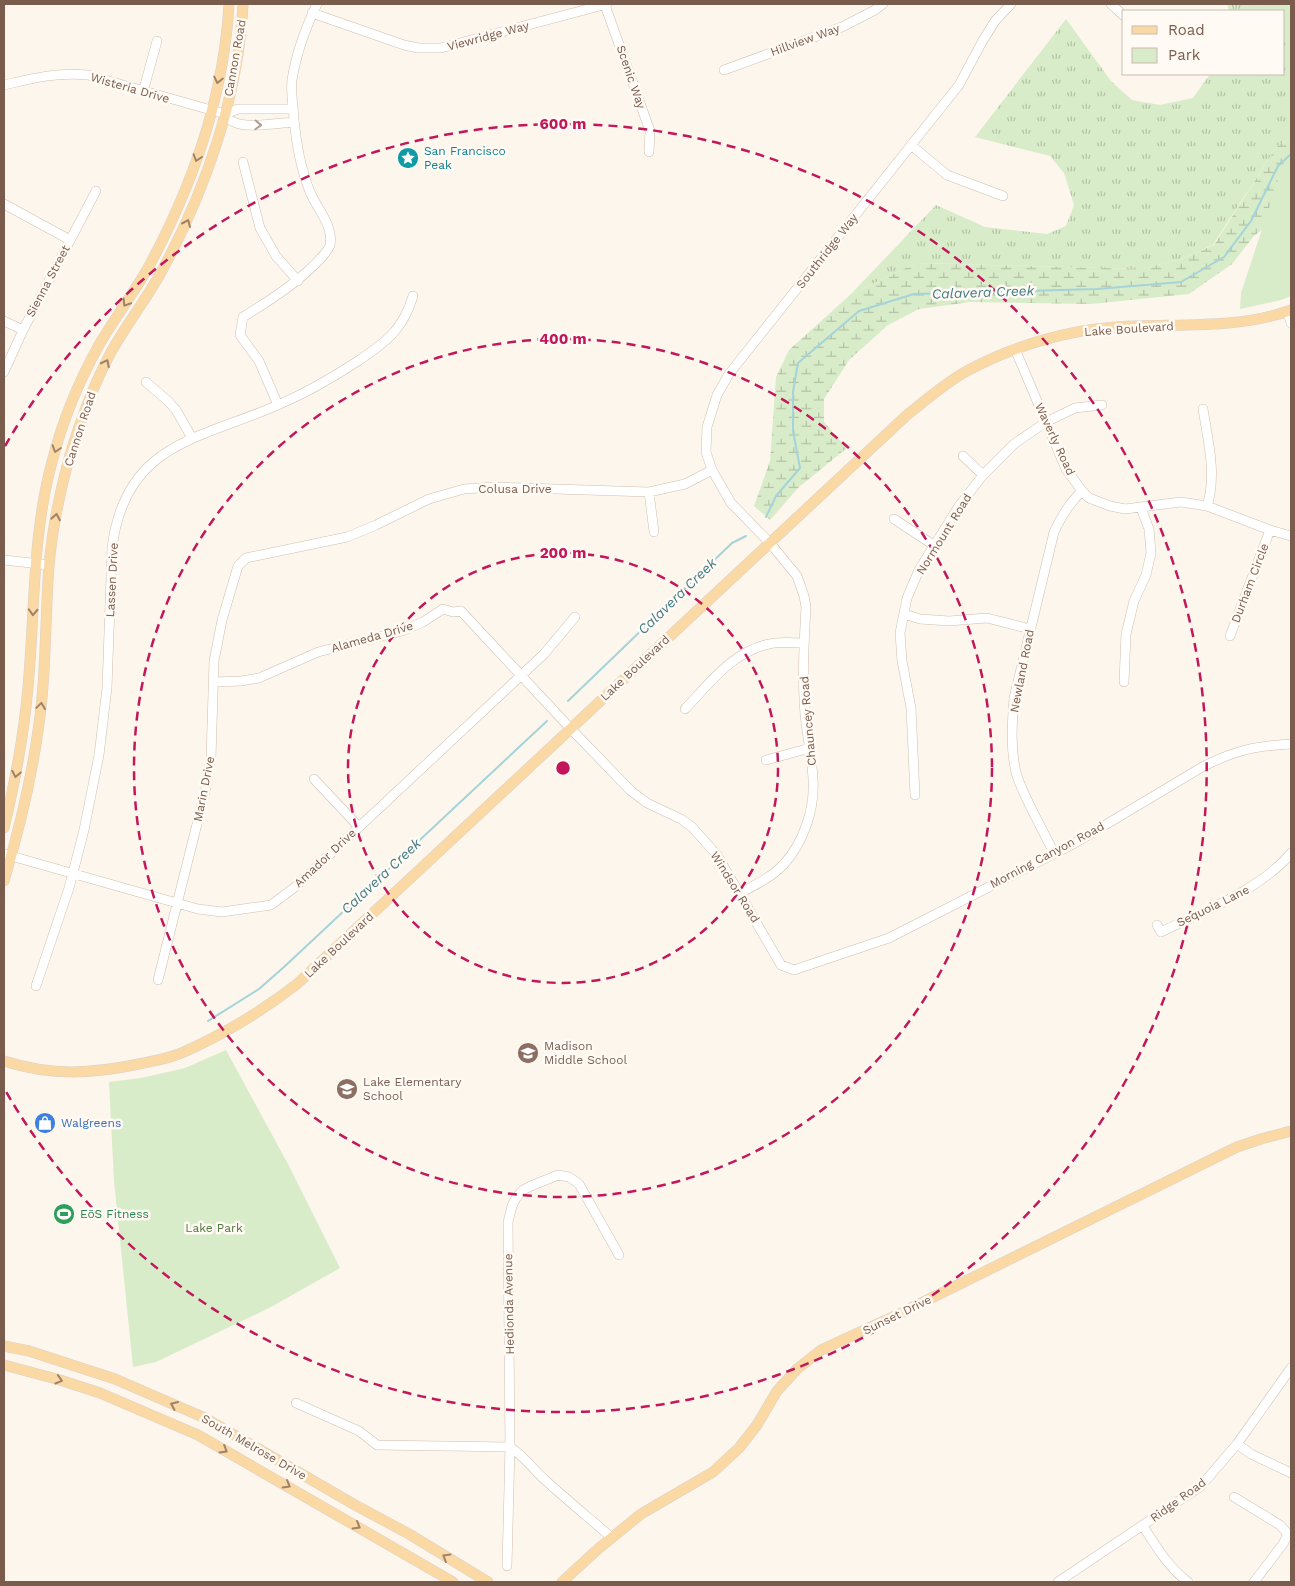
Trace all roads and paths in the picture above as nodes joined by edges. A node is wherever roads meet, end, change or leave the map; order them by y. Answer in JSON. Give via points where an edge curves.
{"nodes":[{"id":1,"x":228,"y":4,"type":"edge"},
{"id":2,"x":243,"y":4,"type":"edge"},
{"id":3,"x":317,"y":4,"type":"edge"},
{"id":4,"x":606,"y":4,"type":"edge"},
{"id":5,"x":883,"y":4,"type":"edge"},
{"id":6,"x":1011,"y":4,"type":"edge"},
{"id":7,"x":1111,"y":4,"type":"edge"},
{"id":8,"x":312,"y":13,"type":"junction"},
{"id":9,"x":1122,"y":14,"type":"edge"},
{"id":10,"x":157,"y":41,"type":"dead end"},
{"id":11,"x":724,"y":70,"type":"dead end"},
{"id":12,"x":4,"y":85,"type":"edge"},
{"id":13,"x":144,"y":92,"type":"junction"},
{"id":14,"x":293,"y":109,"type":"junction"},
{"id":15,"x":212,"y":111,"type":"junction"},
{"id":16,"x":225,"y":114,"type":"junction"},
{"id":17,"x":294,"y":122,"type":"junction"},
{"id":18,"x":911,"y":145,"type":"junction"},
{"id":19,"x":650,"y":152,"type":"dead end"},
{"id":20,"x":243,"y":162,"type":"dead end"},
{"id":21,"x":96,"y":191,"type":"dead end"},
{"id":22,"x":1003,"y":196,"type":"dead end"},
{"id":23,"x":4,"y":204,"type":"edge"},
{"id":24,"x":70,"y":240,"type":"junction"},
{"id":25,"x":298,"y":281,"type":"junction"},
{"id":26,"x":413,"y":296,"type":"dead end"},
{"id":27,"x":1290,"y":311,"type":"edge"},
{"id":28,"x":4,"y":321,"type":"edge"},
{"id":29,"x":1291,"y":324,"type":"edge"},
{"id":30,"x":22,"y":330,"type":"junction"},
{"id":31,"x":1015,"y":349,"type":"junction"},
{"id":32,"x":4,"y":372,"type":"edge"},
{"id":33,"x":146,"y":382,"type":"dead end"},
{"id":34,"x":1102,"y":404,"type":"dead end"},
{"id":35,"x":278,"y":405,"type":"junction"},
{"id":36,"x":1203,"y":409,"type":"dead end"},
{"id":37,"x":1046,"y":422,"type":"junction"},
{"id":38,"x":192,"y":438,"type":"junction"},
{"id":39,"x":963,"y":456,"type":"dead end"},
{"id":40,"x":712,"y":470,"type":"junction"},
{"id":41,"x":983,"y":476,"type":"junction"},
{"id":42,"x":1082,"y":491,"type":"junction"},
{"id":43,"x":650,"y":492,"type":"junction"},
{"id":44,"x":1207,"y":506,"type":"junction"},
{"id":45,"x":1142,"y":508,"type":"junction"},
{"id":46,"x":740,"y":512,"type":"joint"},
{"id":47,"x":894,"y":519,"type":"dead end"},
{"id":48,"x":1270,"y":530,"type":"junction"},
{"id":49,"x":654,"y":532,"type":"dead end"},
{"id":50,"x":1291,"y":536,"type":"edge"},
{"id":51,"x":770,"y":543,"type":"junction"},
{"id":52,"x":935,"y":546,"type":"junction"},
{"id":53,"x":4,"y":560,"type":"edge"},
{"id":54,"x":35,"y":564,"type":"junction"},
{"id":55,"x":49,"y":565,"type":"junction"},
{"id":56,"x":238,"y":566,"type":"joint"},
{"id":57,"x":904,"y":614,"type":"junction"},
{"id":58,"x":575,"y":617,"type":"dead end"},
{"id":59,"x":1030,"y":629,"type":"junction"},
{"id":60,"x":1230,"y":636,"type":"dead end"},
{"id":61,"x":804,"y":643,"type":"junction"},
{"id":62,"x":521,"y":675,"type":"junction"},
{"id":63,"x":214,"y":682,"type":"junction"},
{"id":64,"x":1124,"y":682,"type":"dead end"},
{"id":65,"x":685,"y":709,"type":"dead end"},
{"id":66,"x":571,"y":729,"type":"junction"},
{"id":67,"x":1291,"y":744,"type":"edge"},
{"id":68,"x":810,"y":748,"type":"junction"},
{"id":69,"x":766,"y":760,"type":"dead end"},
{"id":70,"x":314,"y":779,"type":"dead end"},
{"id":71,"x":915,"y":795,"type":"dead end"},
{"id":72,"x":358,"y":827,"type":"junction"},
{"id":73,"x":4,"y":828,"type":"edge"},
{"id":74,"x":1054,"y":853,"type":"junction"},
{"id":75,"x":1291,"y":853,"type":"edge"},
{"id":76,"x":7,"y":855,"type":"edge"},
{"id":77,"x":72,"y":873,"type":"junction"},
{"id":78,"x":4,"y":881,"type":"edge"},
{"id":79,"x":740,"y":894,"type":"junction"},
{"id":80,"x":177,"y":903,"type":"junction"},
{"id":81,"x":1157,"y":925,"type":"dead end"},
{"id":82,"x":801,"y":969,"type":"joint"},
{"id":83,"x":158,"y":980,"type":"dead end"},
{"id":84,"x":36,"y":986,"type":"dead end"},
{"id":85,"x":4,"y":1061,"type":"edge"},
{"id":86,"x":1291,"y":1131,"type":"edge"},
{"id":87,"x":619,"y":1256,"type":"dead end"},
{"id":88,"x":4,"y":1346,"type":"edge"},
{"id":89,"x":16,"y":1348,"type":"junction"},
{"id":90,"x":4,"y":1350,"type":"edge"},
{"id":91,"x":4,"y":1365,"type":"edge"},
{"id":92,"x":1291,"y":1368,"type":"edge"},
{"id":93,"x":296,"y":1403,"type":"dead end"},
{"id":94,"x":1237,"y":1444,"type":"junction"},
{"id":95,"x":510,"y":1448,"type":"junction"},
{"id":96,"x":1291,"y":1473,"type":"edge"},
{"id":97,"x":324,"y":1487,"type":"junction"},
{"id":98,"x":1234,"y":1497,"type":"dead end"},
{"id":99,"x":315,"y":1502,"type":"junction"},
{"id":100,"x":1142,"y":1526,"type":"junction"},
{"id":101,"x":612,"y":1538,"type":"junction"},
{"id":102,"x":507,"y":1566,"type":"dead end"},
{"id":103,"x":453,"y":1582,"type":"edge"},
{"id":104,"x":488,"y":1582,"type":"edge"},
{"id":105,"x":562,"y":1582,"type":"edge"},
{"id":106,"x":1058,"y":1582,"type":"edge"},
{"id":107,"x":1188,"y":1582,"type":"edge"},
{"id":108,"x":1254,"y":1582,"type":"edge"}],
"edges":[{"from":1,"to":15,"type":"main road","name":"Cannon Road","one_way":true,"via":[[223,56]]},
{"from":2,"to":16,"type":"main road","name":"Cannon Road"},
{"from":3,"to":8,"type":"street"},
{"from":4,"to":8,"type":"street","name":"Viewridge Way","via":[[441,48],[404,45]]},
{"from":4,"to":19,"type":"street","name":"Scenic Way","via":[[650,131]]},
{"from":5,"to":11,"type":"street","name":"Hillview Way","via":[[842,27]]},
{"from":6,"to":18,"type":"street","name":"Southridge Way","via":[[995,21],[959,86]]},
{"from":7,"to":9,"type":"street"},
{"from":8,"to":14,"type":"street","via":[[293,75]]},
{"from":10,"to":13,"type":"street"},
{"from":12,"to":13,"type":"street","name":"Wisteria Drive","via":[[46,75],[72,74],[88,75]]},
{"from":13,"to":15,"type":"street","name":"Wisteria Drive"},
{"from":14,"to":16,"type":"street","via":[[238,109]]},
{"from":14,"to":17,"type":"street"},
{"from":15,"to":16,"type":"street","name":"Wisteria Drive"},
{"from":15,"to":54,"type":"main road","name":"Cannon Road","one_way":true,"via":[[171,225],[99,345],[70,408],[52,462]]},
{"from":16,"to":17,"type":"street","one_way":true,"via":[[234,123],[267,125]]},
{"from":55,"to":16,"type":"main road","name":"Cannon Road","one_way":true,"via":[[55,518],[82,413],[111,352],[183,231],[204,182]]},
{"from":17,"to":25,"type":"street","via":[[300,160],[310,192],[331,232],[330,247]]},
{"from":18,"to":22,"type":"street","via":[[947,175]]},
{"from":18,"to":40,"type":"street","name":"Southridge Way","via":[[729,374],[717,395],[707,427],[706,452]]},
{"from":20,"to":25,"type":"street","via":[[260,228],[276,256]]},
{"from":21,"to":24,"type":"street","name":"Sienna Street"},
{"from":23,"to":24,"type":"street"},
{"from":24,"to":30,"type":"street","name":"Sienna Street"},
{"from":25,"to":35,"type":"street","via":[[244,317],[240,335],[259,362]]},
{"from":26,"to":35,"type":"street","name":"Lassen Drive","via":[[409,310],[396,330],[381,345],[329,380]]},
{"from":27,"to":29,"type":"street"},
{"from":27,"to":31,"type":"main road","name":"Lake Boulevard","via":[[1218,324],[1116,327],[1070,333]]},
{"from":28,"to":30,"type":"street"},
{"from":30,"to":32,"type":"street","name":"Sienna Street"},
{"from":31,"to":37,"type":"street","name":"Waverly Road"},
{"from":31,"to":51,"type":"main road","name":"Lake Boulevard","via":[[965,372],[907,415]]},
{"from":33,"to":38,"type":"street","via":[[176,410]]},
{"from":34,"to":37,"type":"street","name":"Normount Road","via":[[1075,408]]},
{"from":35,"to":38,"type":"street","name":"Lassen Drive"},
{"from":36,"to":44,"type":"street","via":[[1212,467]]},
{"from":37,"to":41,"type":"street","name":"Normount Road","via":[[1014,444]]},
{"from":37,"to":42,"type":"street","name":"Waverly Road","via":[[1066,469]]},
{"from":38,"to":77,"type":"street","name":"Lassen Drive","via":[[167,450],[145,470],[129,492],[114,532],[107,688],[99,755]]},
{"from":39,"to":41,"type":"street"},
{"from":40,"to":43,"type":"street","name":"Colusa Drive","via":[[685,484]]},
{"from":40,"to":46,"type":"street","name":"Southridge Way"},
{"from":41,"to":52,"type":"street","name":"Normount Road","via":[[959,506]]},
{"from":42,"to":45,"type":"street","name":"Waverly Road","via":[[1089,498],[1110,506]]},
{"from":42,"to":59,"type":"street","name":"Newland Road","via":[[1054,532]]},
{"from":43,"to":49,"type":"street"},
{"from":43,"to":56,"type":"street","name":"Colusa Drive","via":[[464,489],[429,499],[346,537],[246,558]]},
{"from":44,"to":45,"type":"street","name":"Waverly Road","via":[[1181,502]]},
{"from":44,"to":48,"type":"street","name":"Waverly Road"},
{"from":45,"to":64,"type":"street","via":[[1149,529],[1151,553],[1126,634]]},
{"from":46,"to":51,"type":"street","name":"Chauncey Road"},
{"from":47,"to":52,"type":"street"},
{"from":48,"to":50,"type":"street","name":"Waverly Road"},
{"from":48,"to":60,"type":"street","name":"Durham Circle"},
{"from":51,"to":61,"type":"street","name":"Chauncey Road","via":[[798,576],[806,607]]},
{"from":51,"to":66,"type":"main road","name":"Lake Boulevard"},
{"from":52,"to":57,"type":"street","name":"Normount Road","via":[[919,570]]},
{"from":53,"to":54,"type":"street"},
{"from":54,"to":55,"type":"street"},
{"from":54,"to":73,"type":"main road","name":"Cannon Road","one_way":true,"via":[[28,688],[17,768]]},
{"from":76,"to":55,"type":"main road","name":"Cannon Road","one_way":true,"via":[[32,770],[43,689]]},
{"from":56,"to":63,"type":"street","name":"Marin Drive","via":[[222,620],[214,661]]},
{"from":57,"to":59,"type":"street","via":[[949,621],[986,618]]},
{"from":57,"to":71,"type":"street","name":"Normount Road","via":[[900,633],[911,708]]},
{"from":58,"to":62,"type":"street","name":"Amador Drive","via":[[544,654]]},
{"from":59,"to":74,"type":"street","name":"Newland Road","via":[[1014,698],[1013,751],[1022,788]]},
{"from":61,"to":65,"type":"street","via":[[771,643],[742,654],[727,664]]},
{"from":61,"to":68,"type":"street","name":"Chauncey Road","via":[[802,682]]},
{"from":62,"to":63,"type":"street","name":"Alameda Drive","via":[[461,611],[443,609],[402,630],[318,652],[258,678]]},
{"from":62,"to":66,"type":"street","name":"Alameda Drive"},
{"from":62,"to":72,"type":"street","name":"Amador Drive"},
{"from":63,"to":80,"type":"street","name":"Marin Drive","via":[[212,758]]},
{"from":66,"to":79,"type":"street","name":"Windsor Road","via":[[631,791],[692,827],[717,855]]},
{"from":66,"to":85,"type":"main road","name":"Lake Boulevard","via":[[297,984],[234,1027],[165,1059],[104,1071],[58,1071],[22,1067]]},
{"from":67,"to":74,"type":"street","name":"Morning Canyon Road","via":[[1241,750],[1221,757]]},
{"from":68,"to":69,"type":"street"},
{"from":68,"to":79,"type":"street","name":"Chauncey Road","via":[[814,797],[798,844],[785,863],[769,877]]},
{"from":70,"to":72,"type":"street"},
{"from":72,"to":80,"type":"street","name":"Amador Drive","via":[[295,887],[271,905],[222,912]]},
{"from":74,"to":82,"type":"street","name":"Morning Canyon Road","via":[[889,938]]},
{"from":75,"to":81,"type":"street","name":"Sequoia Lane","via":[[1255,885],[1161,932]]},
{"from":76,"to":77,"type":"street","name":"Amador Drive"},
{"from":76,"to":78,"type":"main road","name":"Cannon Road"},
{"from":77,"to":80,"type":"street","name":"Amador Drive"},
{"from":77,"to":84,"type":"street","name":"Lassen Drive"},
{"from":79,"to":82,"type":"street","name":"Windsor Road","via":[[781,965]]},
{"from":80,"to":83,"type":"street","name":"Marin Drive"},
{"from":86,"to":101,"type":"main road","name":"Sunset Drive","via":[[1237,1147],[821,1350],[796,1369],[777,1391],[739,1448],[713,1472],[641,1514]]},
{"from":87,"to":95,"type":"street","name":"Hedionda Avenue","via":[[579,1184],[569,1177],[558,1174],[523,1190],[516,1198],[508,1222]]},
{"from":88,"to":89,"type":"main road","name":"South Melrose Drive"},
{"from":89,"to":90,"type":"main road","via":[[12,1352]]},
{"from":97,"to":89,"type":"main road","name":"South Melrose Drive","one_way":true,"via":[[205,1418],[115,1379]]},
{"from":91,"to":99,"type":"main road","name":"South Melrose Drive","one_way":true,"via":[[100,1393],[198,1434]]},
{"from":92,"to":94,"type":"street","name":"Ridge Road"},
{"from":93,"to":95,"type":"street","via":[[359,1430],[377,1445]]},
{"from":94,"to":96,"type":"street"},
{"from":94,"to":100,"type":"street","name":"Ridge Road","via":[[1201,1486]]},
{"from":95,"to":101,"type":"street"},
{"from":95,"to":102,"type":"street","name":"Hedionda Avenue"},
{"from":97,"to":99,"type":"main road"},
{"from":104,"to":97,"type":"main road","name":"South Melrose Drive","one_way":true},
{"from":98,"to":108,"type":"street","via":[[1280,1525],[1287,1533],[1283,1544]]},
{"from":99,"to":103,"type":"main road","name":"South Melrose Drive","one_way":true},
{"from":100,"to":106,"type":"street","name":"Ridge Road"},
{"from":100,"to":107,"type":"street","via":[[1167,1562]]},
{"from":101,"to":105,"type":"main road","name":"Sunset Drive"}]}
